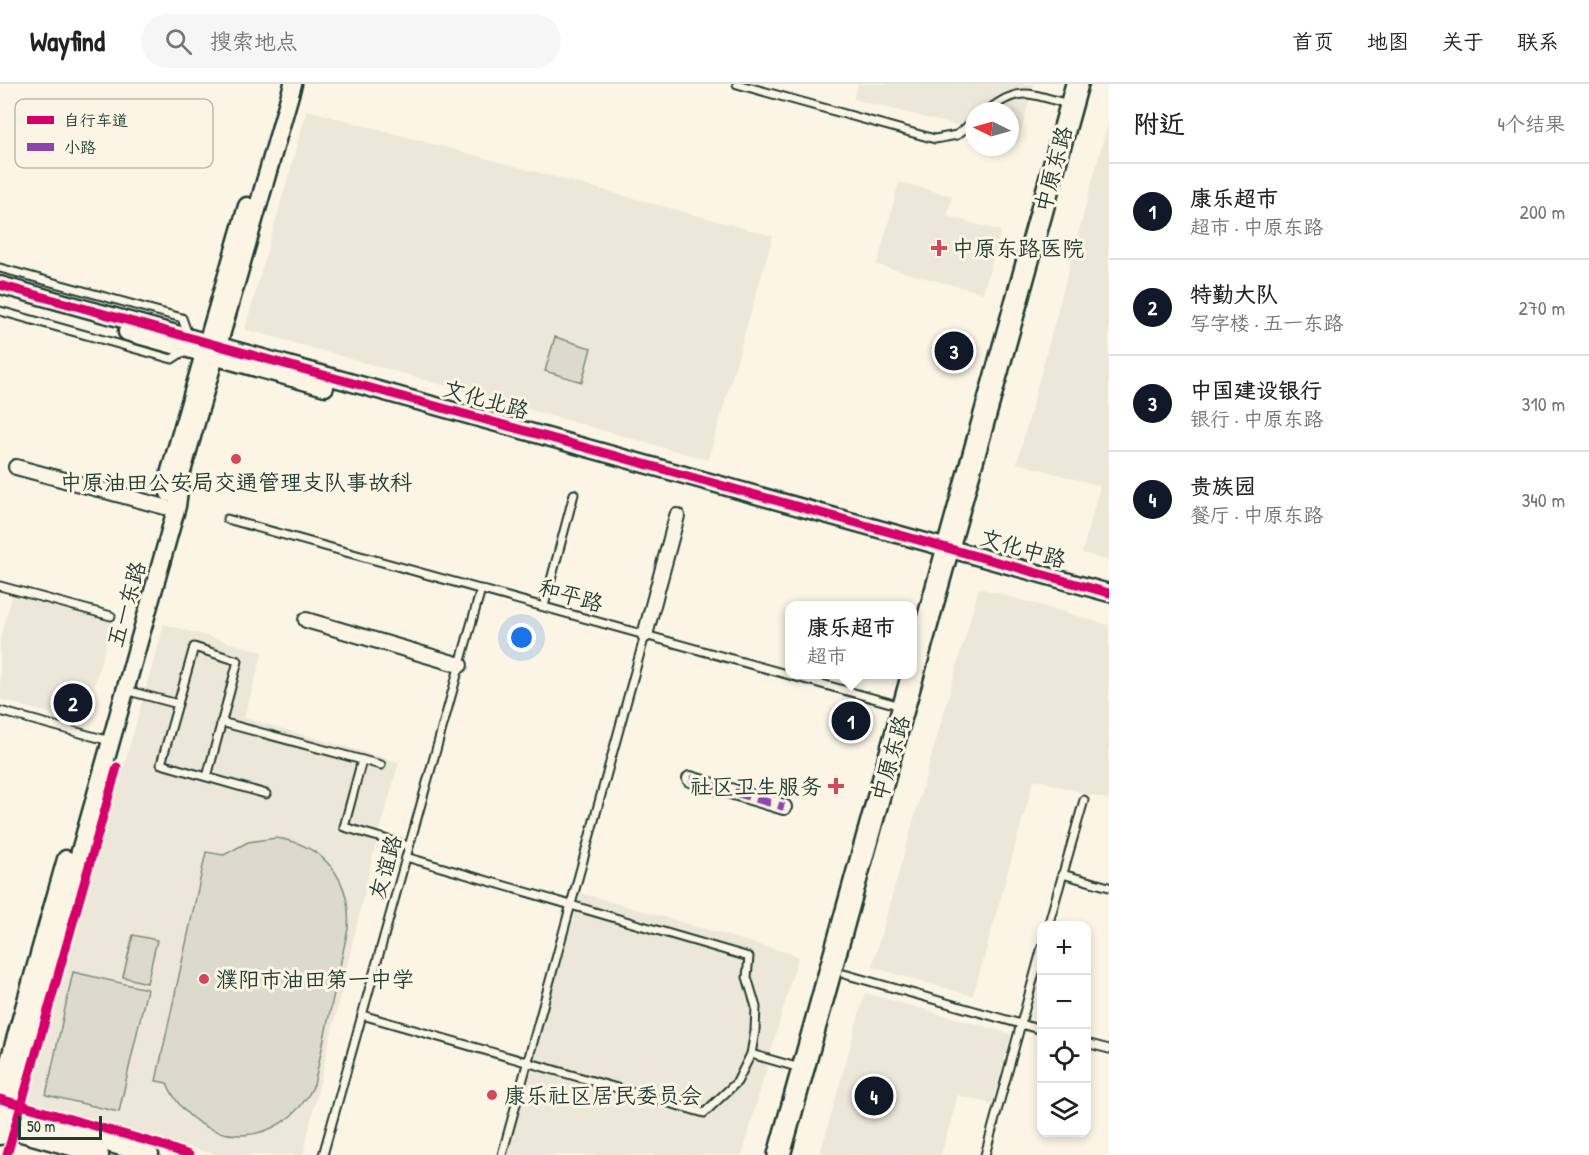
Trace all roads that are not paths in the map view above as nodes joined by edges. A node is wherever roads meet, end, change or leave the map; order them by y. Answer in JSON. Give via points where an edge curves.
{"nodes":[{"id":1,"x":282,"y":84,"type":"edge"},
{"id":2,"x":293,"y":84,"type":"edge"},
{"id":3,"x":737,"y":84,"type":"edge"},
{"id":4,"x":1091,"y":84,"type":"edge"},
{"id":5,"x":1074,"y":94,"type":"edge"},
{"id":6,"x":1000,"y":102,"type":"edge"},
{"id":7,"x":965,"y":129,"type":"edge"},
{"id":8,"x":0,"y":268,"type":"edge"},
{"id":9,"x":0,"y":285,"type":"edge"},
{"id":10,"x":0,"y":297,"type":"edge"},
{"id":11,"x":0,"y":311,"type":"edge"},
{"id":12,"x":188,"y":343,"type":"junction"},
{"id":13,"x":212,"y":350,"type":"junction"},
{"id":14,"x":16,"y":467,"type":"dead end"},
{"id":15,"x":573,"y":494,"type":"dead end"},
{"id":16,"x":165,"y":507,"type":"junction"},
{"id":17,"x":677,"y":516,"type":"dead end"},
{"id":18,"x":227,"y":519,"type":"dead end"},
{"id":19,"x":954,"y":555,"type":"junction"},
{"id":20,"x":0,"y":586,"type":"edge"},
{"id":21,"x":481,"y":589,"type":"junction"},
{"id":22,"x":1109,"y":592,"type":"edge"},
{"id":23,"x":1109,"y":604,"type":"edge"},
{"id":24,"x":544,"y":606,"type":"junction"},
{"id":25,"x":111,"y":616,"type":"dead end"},
{"id":26,"x":306,"y":620,"type":"dead end"},
{"id":27,"x":645,"y":635,"type":"junction"},
{"id":28,"x":460,"y":665,"type":"junction"},
{"id":29,"x":917,"y":669,"type":"edge"},
{"id":30,"x":785,"y":673,"type":"edge"},
{"id":31,"x":806,"y":679,"type":"edge"},
{"id":32,"x":914,"y":679,"type":"edge"},
{"id":33,"x":125,"y":690,"type":"junction"},
{"id":34,"x":178,"y":704,"type":"junction"},
{"id":35,"x":905,"y":706,"type":"junction"},
{"id":36,"x":0,"y":711,"type":"edge"},
{"id":37,"x":221,"y":722,"type":"junction"},
{"id":38,"x":105,"y":740,"type":"junction"},
{"id":39,"x":362,"y":760,"type":"junction"},
{"id":40,"x":381,"y":765,"type":"dead end"},
{"id":41,"x":207,"y":777,"type":"junction"},
{"id":42,"x":690,"y":779,"type":"dead end"},
{"id":43,"x":266,"y":794,"type":"dead end"},
{"id":44,"x":1084,"y":800,"type":"dead end"},
{"id":45,"x":784,"y":807,"type":"dead end"},
{"id":46,"x":409,"y":846,"type":"junction"},
{"id":47,"x":406,"y":856,"type":"junction"},
{"id":48,"x":1062,"y":874,"type":"junction"},
{"id":49,"x":1109,"y":887,"type":"edge"},
{"id":50,"x":571,"y":905,"type":"junction"},
{"id":51,"x":1049,"y":921,"type":"edge"},
{"id":52,"x":1037,"y":962,"type":"edge"},
{"id":53,"x":844,"y":974,"type":"junction"},
{"id":54,"x":362,"y":1015,"type":"junction"},
{"id":55,"x":1020,"y":1024,"type":"junction"},
{"id":56,"x":1038,"y":1029,"type":"edge"},
{"id":57,"x":1091,"y":1044,"type":"edge"},
{"id":58,"x":1109,"y":1049,"type":"edge"},
{"id":59,"x":750,"y":1054,"type":"junction"},
{"id":60,"x":528,"y":1062,"type":"junction"},
{"id":61,"x":803,"y":1069,"type":"junction"},
{"id":62,"x":0,"y":1093,"type":"edge"},
{"id":63,"x":2,"y":1124,"type":"edge"},
{"id":64,"x":100,"y":1155,"type":"edge"},
{"id":65,"x":150,"y":1155,"type":"edge"},
{"id":66,"x":323,"y":1155,"type":"edge"},
{"id":67,"x":502,"y":1155,"type":"edge"},
{"id":68,"x":779,"y":1155,"type":"edge"},
{"id":69,"x":794,"y":1155,"type":"edge"},
{"id":70,"x":986,"y":1155,"type":"edge"}],
"edges":[{"from":1,"to":13,"type":"street","name":"五一东路"},
{"from":2,"to":13,"type":"street","name":"五一东路"},
{"from":3,"to":7,"type":"lane","via":[[935,139],[957,135]]},
{"from":4,"to":19,"type":"main road","name":"中原东路"},
{"from":5,"to":6,"type":"lane","via":[[1023,92]]},
{"from":5,"to":19,"type":"main road","name":"中原东路"},
{"from":8,"to":12,"type":"lane","via":[[182,318]]},
{"from":9,"to":12,"type":"street","name":"文化北路"},
{"from":10,"to":12,"type":"street","name":"文化北路"},
{"from":11,"to":12,"type":"lane","via":[[172,359]]},
{"from":12,"to":13,"type":"street","name":"文化北路"},
{"from":13,"to":16,"type":"street","name":"五一东路","via":[[170,471]]},
{"from":13,"to":19,"type":"street","name":"文化北路"},
{"from":13,"to":33,"type":"street","name":"五一东路","via":[[177,506]]},
{"from":14,"to":16,"type":"street"},
{"from":15,"to":24,"type":"lane"},
{"from":16,"to":38,"type":"street","name":"五一东路"},
{"from":17,"to":27,"type":"street"},
{"from":18,"to":21,"type":"lane","name":"和平路"},
{"from":19,"to":22,"type":"street","name":"文化中路"},
{"from":19,"to":23,"type":"street","name":"文化中路"},
{"from":19,"to":29,"type":"main road","name":"中原东路"},
{"from":19,"to":53,"type":"main road","name":"中原东路"},
{"from":20,"to":25,"type":"lane"},
{"from":21,"to":24,"type":"lane","name":"和平路"},
{"from":21,"to":28,"type":"lane","name":"友谊路"},
{"from":24,"to":27,"type":"lane","name":"和平路"},
{"from":26,"to":28,"type":"street"},
{"from":27,"to":30,"type":"lane","name":"和平路"},
{"from":27,"to":50,"type":"lane"},
{"from":28,"to":46,"type":"lane","name":"友谊路"},
{"from":31,"to":35,"type":"lane","name":"和平路"},
{"from":32,"to":35,"type":"main road","name":"中原东路"},
{"from":33,"to":34,"type":"lane"},
{"from":33,"to":38,"type":"street","name":"五一东路"},
{"from":34,"to":37,"type":"lane","via":[[194,647],[238,661]]},
{"from":34,"to":41,"type":"lane","via":[[160,764]]},
{"from":35,"to":61,"type":"main road","name":"中原东路"},
{"from":36,"to":38,"type":"lane"},
{"from":37,"to":39,"type":"lane"},
{"from":37,"to":41,"type":"lane"},
{"from":38,"to":62,"type":"street","name":"五一东路"},
{"from":38,"to":63,"type":"street","name":"五一东路"},
{"from":39,"to":40,"type":"lane"},
{"from":39,"to":46,"type":"lane","via":[[344,827]]},
{"from":41,"to":43,"type":"lane"},
{"from":42,"to":45,"type":"street"},
{"from":44,"to":48,"type":"lane"},
{"from":46,"to":47,"type":"lane","name":"友谊路"},
{"from":47,"to":50,"type":"lane"},
{"from":47,"to":54,"type":"lane","name":"友谊路"},
{"from":48,"to":49,"type":"lane"},
{"from":48,"to":51,"type":"lane"},
{"from":50,"to":59,"type":"lane","via":[[749,957],[747,976],[756,1007]]},
{"from":50,"to":60,"type":"lane"},
{"from":52,"to":55,"type":"lane"},
{"from":53,"to":55,"type":"lane"},
{"from":53,"to":69,"type":"main road","name":"中原东路"},
{"from":54,"to":60,"type":"lane"},
{"from":54,"to":66,"type":"lane","name":"友谊路"},
{"from":55,"to":56,"type":"lane"},
{"from":55,"to":70,"type":"lane"},
{"from":57,"to":58,"type":"lane"},
{"from":59,"to":60,"type":"lane","via":[[736,1082],[704,1113]]},
{"from":59,"to":61,"type":"lane"},
{"from":60,"to":67,"type":"lane"},
{"from":61,"to":68,"type":"main road","name":"中原东路"},
{"from":63,"to":64,"type":"street"},
{"from":63,"to":65,"type":"street"}]}
